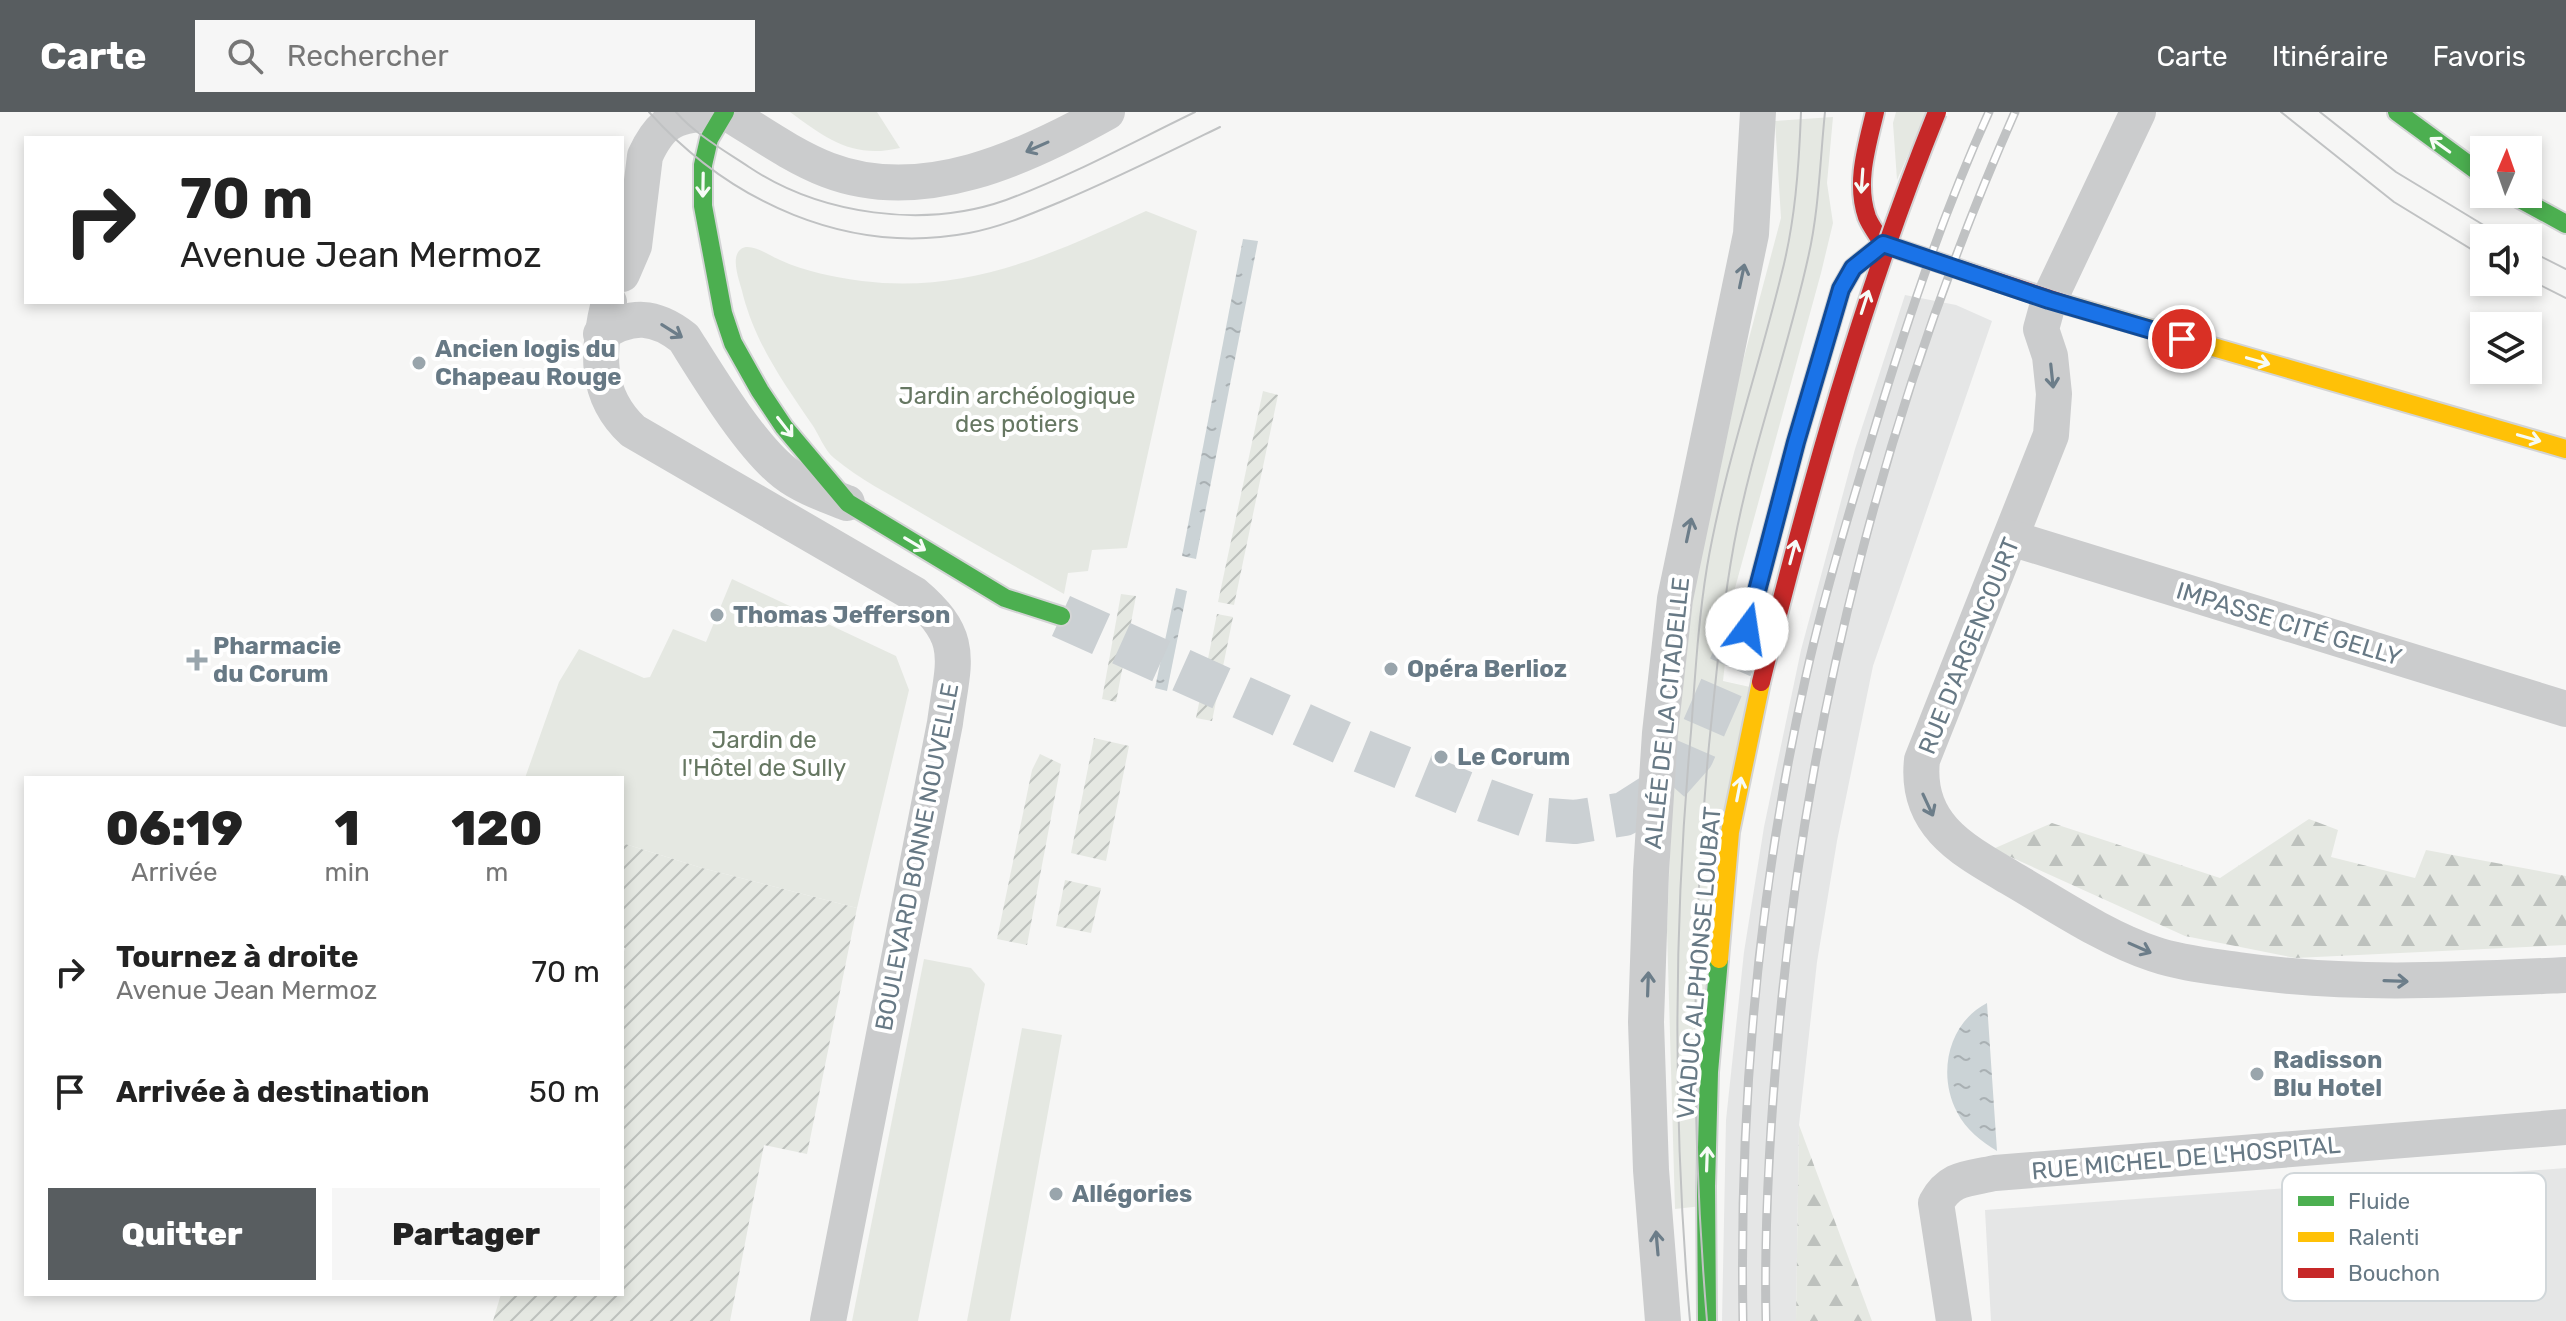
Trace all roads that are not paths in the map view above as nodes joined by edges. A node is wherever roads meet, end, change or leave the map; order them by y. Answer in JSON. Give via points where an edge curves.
{"nodes":[{"id":1,"x":723,"y":112,"type":"edge"},
{"id":2,"x":1107,"y":112,"type":"edge"},
{"id":3,"x":1758,"y":112,"type":"edge"},
{"id":4,"x":1937,"y":112,"type":"edge"},
{"id":5,"x":2138,"y":112,"type":"edge"},
{"id":6,"x":2397,"y":112,"type":"edge"},
{"id":7,"x":1875,"y":113,"type":"edge"},
{"id":8,"x":2470,"y":166,"type":"edge"},
{"id":9,"x":2537,"y":208,"type":"edge"},
{"id":10,"x":2566,"y":224,"type":"edge"},
{"id":11,"x":1883,"y":244,"type":"junction"},
{"id":12,"x":624,"y":269,"type":"edge"},
{"id":13,"x":2049,"y":300,"type":"junction"},
{"id":14,"x":605,"y":318,"type":"edge"},
{"id":15,"x":2566,"y":449,"type":"edge"},
{"id":16,"x":848,"y":503,"type":"junction"},
{"id":17,"x":2011,"y":538,"type":"junction"},
{"id":18,"x":1061,"y":616,"type":"tunnel mouth"},
{"id":19,"x":1747,"y":629,"type":"tunnel mouth"},
{"id":20,"x":2566,"y":709,"type":"edge"},
{"id":21,"x":2566,"y":975,"type":"edge"},
{"id":22,"x":2566,"y":1127,"type":"edge"},
{"id":23,"x":828,"y":1321,"type":"edge"},
{"id":24,"x":1663,"y":1321,"type":"edge"},
{"id":25,"x":1707,"y":1321,"type":"edge"},
{"id":26,"x":1954,"y":1321,"type":"edge"}],
"edges":[{"from":2,"to":1,"type":"street","one_way":true,"via":[[964,175],[895,183],[829,171]]},
{"from":1,"to":12,"type":"street","via":[[680,116],[651,143],[634,246]]},
{"from":1,"to":16,"type":"street","one_way":true,"via":[[703,165],[703,206],[723,313],[760,391]]},
{"from":24,"to":3,"type":"street","name":"ALLÉE DE LA CITADELLE","one_way":true,"via":[[1646,1022],[1660,733],[1675,599],[1751,234]]},
{"from":25,"to":4,"type":"street","name":"VIADUC ALPHONSE LOUBAT","one_way":true,"bridge":true,"via":[[1709,1072],[1730,832],[1761,682],[1821,445],[1867,296]]},
{"from":5,"to":13,"type":"street","name":"RUE D'ARGENCOURT"},
{"from":8,"to":6,"type":"street","one_way":true},
{"from":7,"to":11,"type":"street","one_way":true,"via":[[1862,199]]},
{"from":9,"to":10,"type":"street"},
{"from":11,"to":13,"type":"street"},
{"from":11,"to":19,"type":"street","via":[[1853,268],[1841,289]]},
{"from":13,"to":15,"type":"street","one_way":true},
{"from":13,"to":17,"type":"street","name":"RUE D'ARGENCOURT","one_way":true,"via":[[2041,329],[2050,356],[2054,420]]},
{"from":14,"to":16,"type":"street","one_way":true,"via":[[617,323],[652,320],[671,328],[684,338],[750,435],[785,473]]},
{"from":14,"to":23,"type":"street","name":"BOULEVARD BONNE NOUVELLE","via":[[604,386],[619,418],[914,594],[945,624],[951,640],[945,723]]},
{"from":16,"to":18,"type":"street","one_way":true,"via":[[1005,598]]},
{"from":17,"to":20,"type":"street","name":"IMPASSE CITÉ GELLY"},
{"from":17,"to":21,"type":"street","name":"RUE D'ARGENCOURT","one_way":true,"via":[[1922,760],[1923,797],[1940,827],[1962,850],[2123,940],[2170,958],[2287,977],[2426,982]]},
{"from":22,"to":26,"type":"street","name":"RUE MICHEL DE L'HOSPITAL","via":[[1995,1173],[1955,1181],[1936,1203]]}]}
